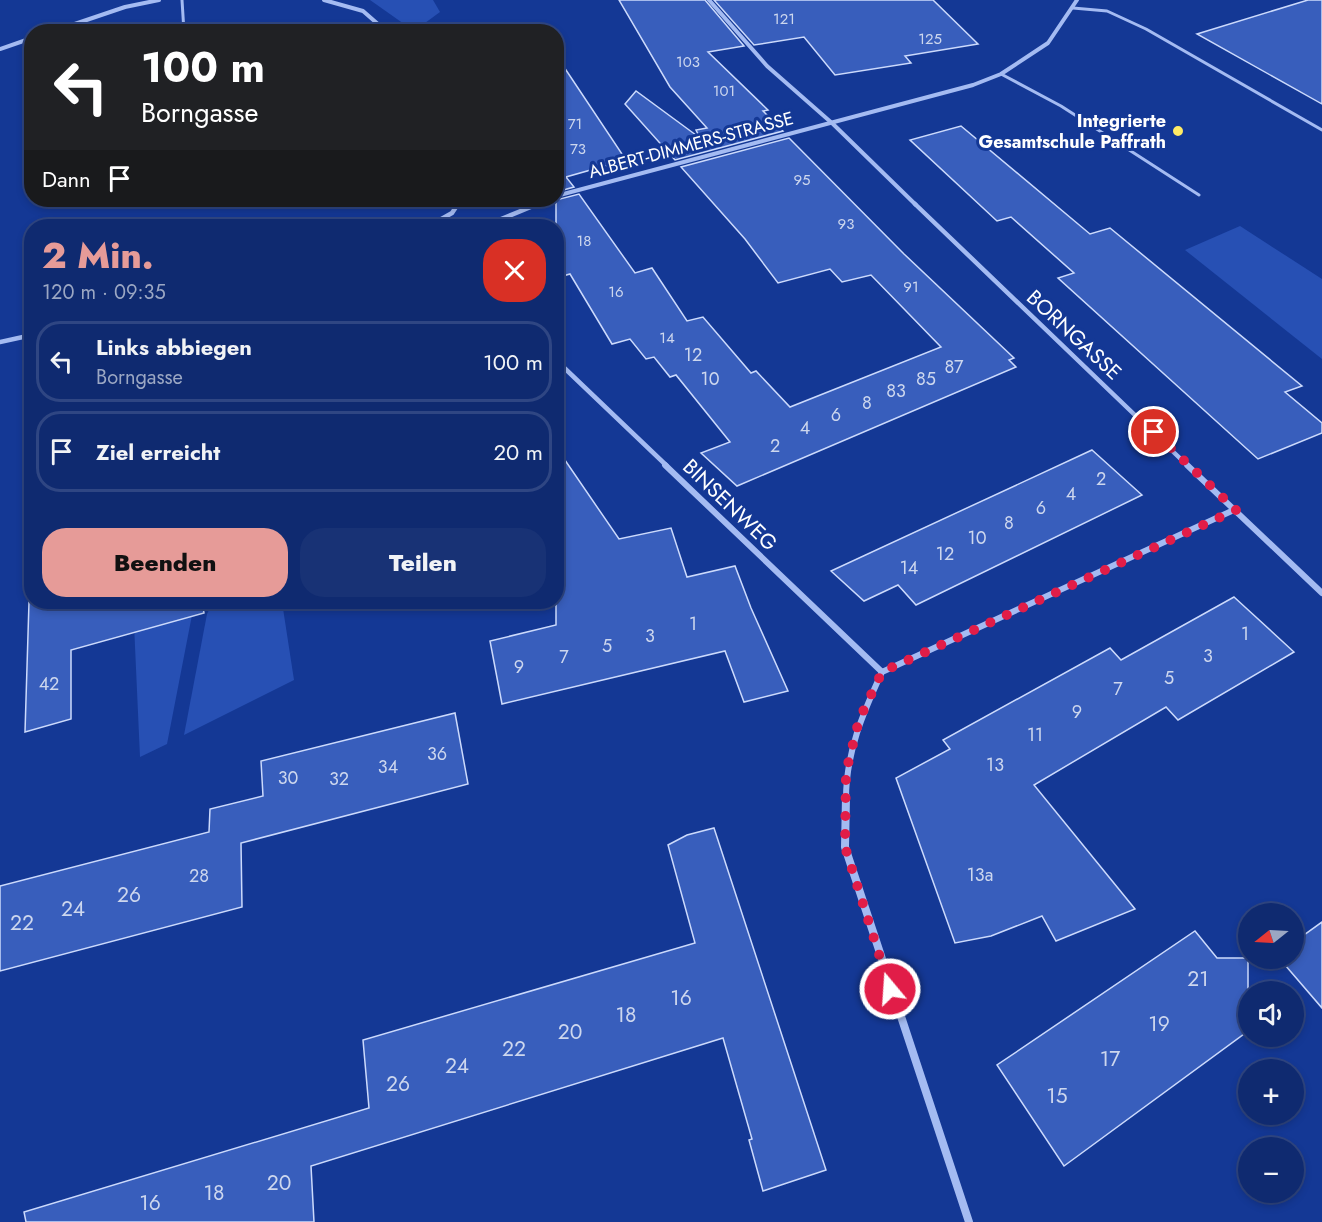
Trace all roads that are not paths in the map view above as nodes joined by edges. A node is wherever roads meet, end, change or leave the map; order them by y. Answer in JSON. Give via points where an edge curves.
{"nodes":[{"id":1,"x":159,"y":0,"type":"edge"},
{"id":2,"x":182,"y":0,"type":"edge"},
{"id":3,"x":324,"y":0,"type":"edge"},
{"id":4,"x":709,"y":0,"type":"edge"},
{"id":5,"x":1077,"y":0,"type":"edge"},
{"id":6,"x":1073,"y":8,"type":"junction"},
{"id":7,"x":75,"y":24,"type":"edge"},
{"id":8,"x":184,"y":24,"type":"edge"},
{"id":9,"x":378,"y":24,"type":"edge"},
{"id":10,"x":24,"y":41,"type":"edge"},
{"id":11,"x":0,"y":50,"type":"edge"},
{"id":12,"x":1001,"y":74,"type":"junction"},
{"id":13,"x":833,"y":124,"type":"junction"},
{"id":14,"x":1322,"y":130,"type":"edge"},
{"id":15,"x":564,"y":194,"type":"edge"},
{"id":16,"x":1199,"y":195,"type":"dead end"},
{"id":17,"x":456,"y":207,"type":"edge"},
{"id":18,"x":530,"y":207,"type":"edge"},
{"id":19,"x":441,"y":219,"type":"edge"},
{"id":20,"x":501,"y":219,"type":"edge"},
{"id":21,"x":24,"y":337,"type":"edge"},
{"id":22,"x":0,"y":342,"type":"edge"},
{"id":23,"x":564,"y":368,"type":"edge"},
{"id":24,"x":1236,"y":510,"type":"junction"},
{"id":25,"x":1322,"y":593,"type":"edge"},
{"id":26,"x":882,"y":672,"type":"junction"},
{"id":27,"x":969,"y":1222,"type":"edge"}],
"edges":[{"from":1,"to":7,"type":"street"},
{"from":2,"to":8,"type":"lane"},
{"from":3,"to":9,"type":"street","via":[[363,11]]},
{"from":4,"to":13,"type":"street","name":"BORNGASSE","via":[[732,30],[802,100]]},
{"from":5,"to":6,"type":"street"},
{"from":6,"to":12,"type":"street","via":[[1048,43]]},
{"from":6,"to":14,"type":"lane","via":[[1107,11],[1146,29]]},
{"from":10,"to":11,"type":"street"},
{"from":12,"to":13,"type":"street"},
{"from":12,"to":16,"type":"lane","via":[[1061,106]]},
{"from":13,"to":15,"type":"street","name":"ALBERT-DIMMERS-STRASSE"},
{"from":13,"to":24,"type":"street","name":"BORNGASSE"},
{"from":17,"to":19,"type":"street"},
{"from":18,"to":20,"type":"street"},
{"from":21,"to":22,"type":"street"},
{"from":23,"to":26,"type":"street","name":"BINSENWEG"},
{"from":24,"to":25,"type":"street","name":"BORNGASSE"},
{"from":24,"to":26,"type":"street"},
{"from":26,"to":27,"type":"street","via":[[859,720],[846,772],[845,847]]}]}
